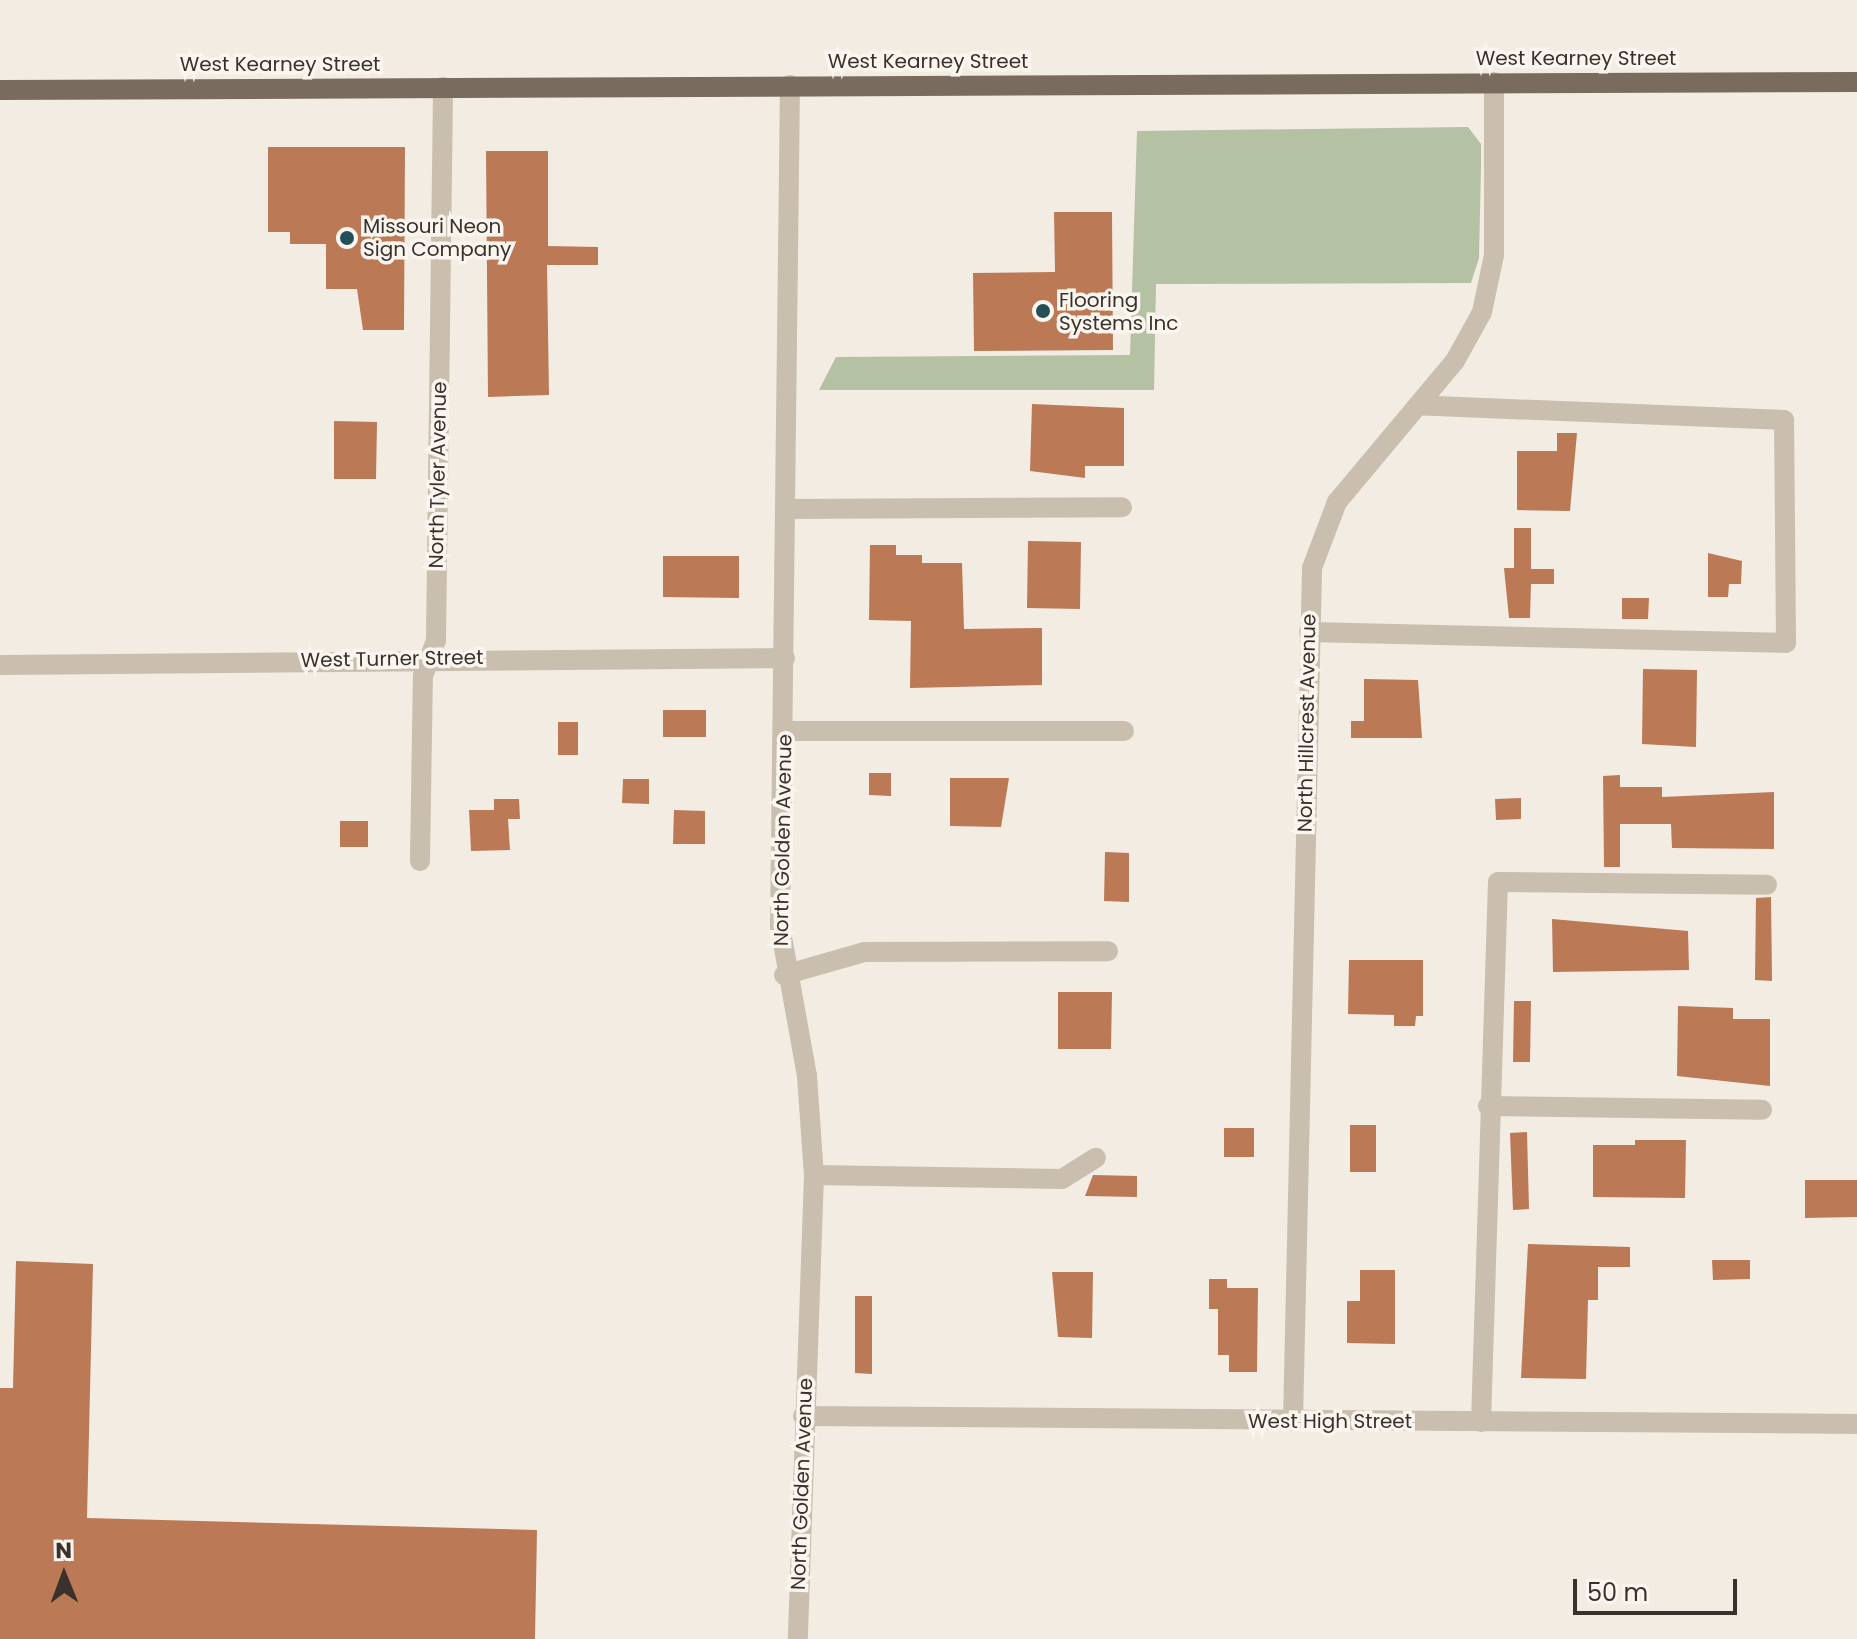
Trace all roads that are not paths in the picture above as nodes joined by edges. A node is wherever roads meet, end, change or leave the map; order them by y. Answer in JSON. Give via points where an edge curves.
{"nodes":[{"id":1,"x":1494,"y":82,"type":"junction"},
{"id":2,"x":1857,"y":82,"type":"edge"},
{"id":3,"x":790,"y":85,"type":"junction"},
{"id":4,"x":443,"y":87,"type":"junction"},
{"id":5,"x":0,"y":90,"type":"edge"},
{"id":6,"x":1418,"y":405,"type":"junction"},
{"id":7,"x":1122,"y":507,"type":"dead end"},
{"id":8,"x":785,"y":509,"type":"junction"},
{"id":9,"x":1309,"y":632,"type":"junction"},
{"id":10,"x":430,"y":657,"type":"junction"},
{"id":11,"x":785,"y":658,"type":"junction"},
{"id":12,"x":0,"y":665,"type":"edge"},
{"id":13,"x":784,"y":731,"type":"junction"},
{"id":14,"x":1124,"y":731,"type":"dead end"},
{"id":15,"x":420,"y":861,"type":"dead end"},
{"id":16,"x":1767,"y":885,"type":"dead end"},
{"id":17,"x":1108,"y":951,"type":"dead end"},
{"id":18,"x":784,"y":975,"type":"junction"},
{"id":19,"x":1488,"y":1106,"type":"junction"},
{"id":20,"x":1762,"y":1110,"type":"dead end"},
{"id":21,"x":1096,"y":1158,"type":"dead end"},
{"id":22,"x":814,"y":1175,"type":"junction"},
{"id":23,"x":803,"y":1416,"type":"junction"},
{"id":24,"x":1293,"y":1421,"type":"junction"},
{"id":25,"x":1481,"y":1422,"type":"junction"},
{"id":26,"x":1857,"y":1424,"type":"edge"},
{"id":27,"x":798,"y":1639,"type":"edge"}],
"edges":[{"from":1,"to":2,"type":"main road","name":"West Kearney Street"},
{"from":1,"to":3,"type":"main road","name":"West Kearney Street"},
{"from":1,"to":6,"type":"street","name":"North Hillcrest Avenue","via":[[1488,294],[1466,346]]},
{"from":3,"to":4,"type":"main road","name":"West Kearney Street"},
{"from":3,"to":8,"type":"street","name":"North Golden Avenue"},
{"from":4,"to":5,"type":"main road","name":"West Kearney Street"},
{"from":4,"to":10,"type":"street","name":"North Tyler Avenue","via":[[436,640]]},
{"from":6,"to":9,"type":"street","name":"North Hillcrest Avenue","via":[[1328,517],[1312,568]]},
{"from":6,"to":9,"type":"street","via":[[1784,420],[1786,643]]},
{"from":7,"to":8,"type":"street"},
{"from":8,"to":11,"type":"street","name":"North Golden Avenue"},
{"from":9,"to":24,"type":"street","name":"North Hillcrest Avenue"},
{"from":10,"to":11,"type":"street","name":"West Turner Street"},
{"from":10,"to":12,"type":"street","name":"West Turner Street"},
{"from":10,"to":15,"type":"street","name":"North Tyler Avenue"},
{"from":11,"to":13,"type":"street","name":"North Golden Avenue"},
{"from":13,"to":14,"type":"street"},
{"from":13,"to":18,"type":"street","name":"North Golden Avenue"},
{"from":16,"to":19,"type":"street","via":[[1498,882]]},
{"from":17,"to":18,"type":"street","via":[[865,952]]},
{"from":18,"to":22,"type":"street","name":"North Golden Avenue","via":[[807,1076]]},
{"from":19,"to":20,"type":"street"},
{"from":19,"to":25,"type":"street"},
{"from":21,"to":22,"type":"street","via":[[1062,1179]]},
{"from":22,"to":23,"type":"street","name":"North Golden Avenue"},
{"from":23,"to":24,"type":"street","name":"West High Street"},
{"from":23,"to":27,"type":"street","name":"North Golden Avenue"},
{"from":24,"to":25,"type":"street","name":"West High Street"},
{"from":25,"to":26,"type":"street","name":"West High Street"}]}
